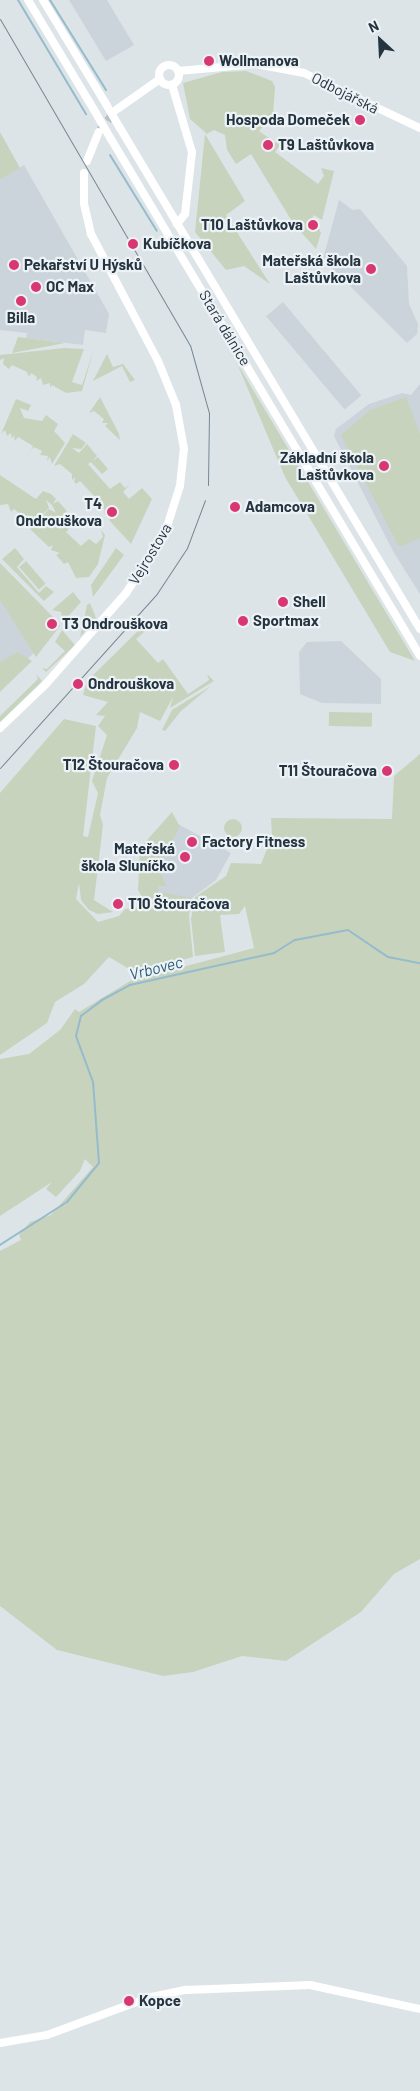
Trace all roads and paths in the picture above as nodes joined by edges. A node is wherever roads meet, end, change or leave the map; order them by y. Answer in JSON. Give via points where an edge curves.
{"nodes":[{"id":1,"x":28,"y":0,"type":"edge"},
{"id":2,"x":43,"y":0,"type":"edge"},
{"id":3,"x":178,"y":71,"type":"junction"},
{"id":4,"x":160,"y":79,"type":"junction"},
{"id":5,"x":172,"y":84,"type":"junction"},
{"id":6,"x":116,"y":110,"type":"tunnel mouth"},
{"id":7,"x":420,"y":128,"type":"edge"},
{"id":8,"x":99,"y":132,"type":"tunnel mouth"},
{"id":9,"x":87,"y":161,"type":"dead end"},
{"id":10,"x":84,"y":173,"type":"dead end"},
{"id":11,"x":177,"y":224,"type":"junction"},
{"id":12,"x":246,"y":338,"type":"junction"},
{"id":13,"x":235,"y":345,"type":"junction"},
{"id":14,"x":420,"y":629,"type":"edge"},
{"id":15,"x":420,"y":656,"type":"edge"},
{"id":16,"x":0,"y":728,"type":"edge"},
{"id":17,"x":420,"y":2009,"type":"edge"},
{"id":18,"x":0,"y":2043,"type":"edge"}],
"edges":[{"from":1,"to":13,"type":"street","name":"Stará dálnice","bridge":true},
{"from":2,"to":11,"type":"street","name":"Stará dálnice","bridge":true},
{"from":3,"to":4,"type":"street","name":"Odbojářská","via":[[166,65]]},
{"from":3,"to":5,"type":"street"},
{"from":3,"to":7,"type":"street","name":"Odbojářská","via":[[256,64],[304,73]]},
{"from":4,"to":5,"type":"street"},
{"from":4,"to":6,"type":"street"},
{"from":5,"to":11,"type":"street","via":[[192,152],[185,214]]},
{"from":8,"to":9,"type":"street"},
{"from":10,"to":16,"type":"street","name":"Vejrostova","via":[[84,203],[91,234],[174,397],[183,440],[182,472],[169,524],[143,570],[90,636]]},
{"from":11,"to":12,"type":"street","name":"Stará dálnice"},
{"from":12,"to":13,"type":"street"},
{"from":12,"to":14,"type":"street","name":"Stará dálnice"},
{"from":13,"to":15,"type":"street","name":"Stará dálnice"},
{"from":17,"to":18,"type":"street","via":[[310,1985],[186,1990],[147,1998],[47,2034]]}]}
